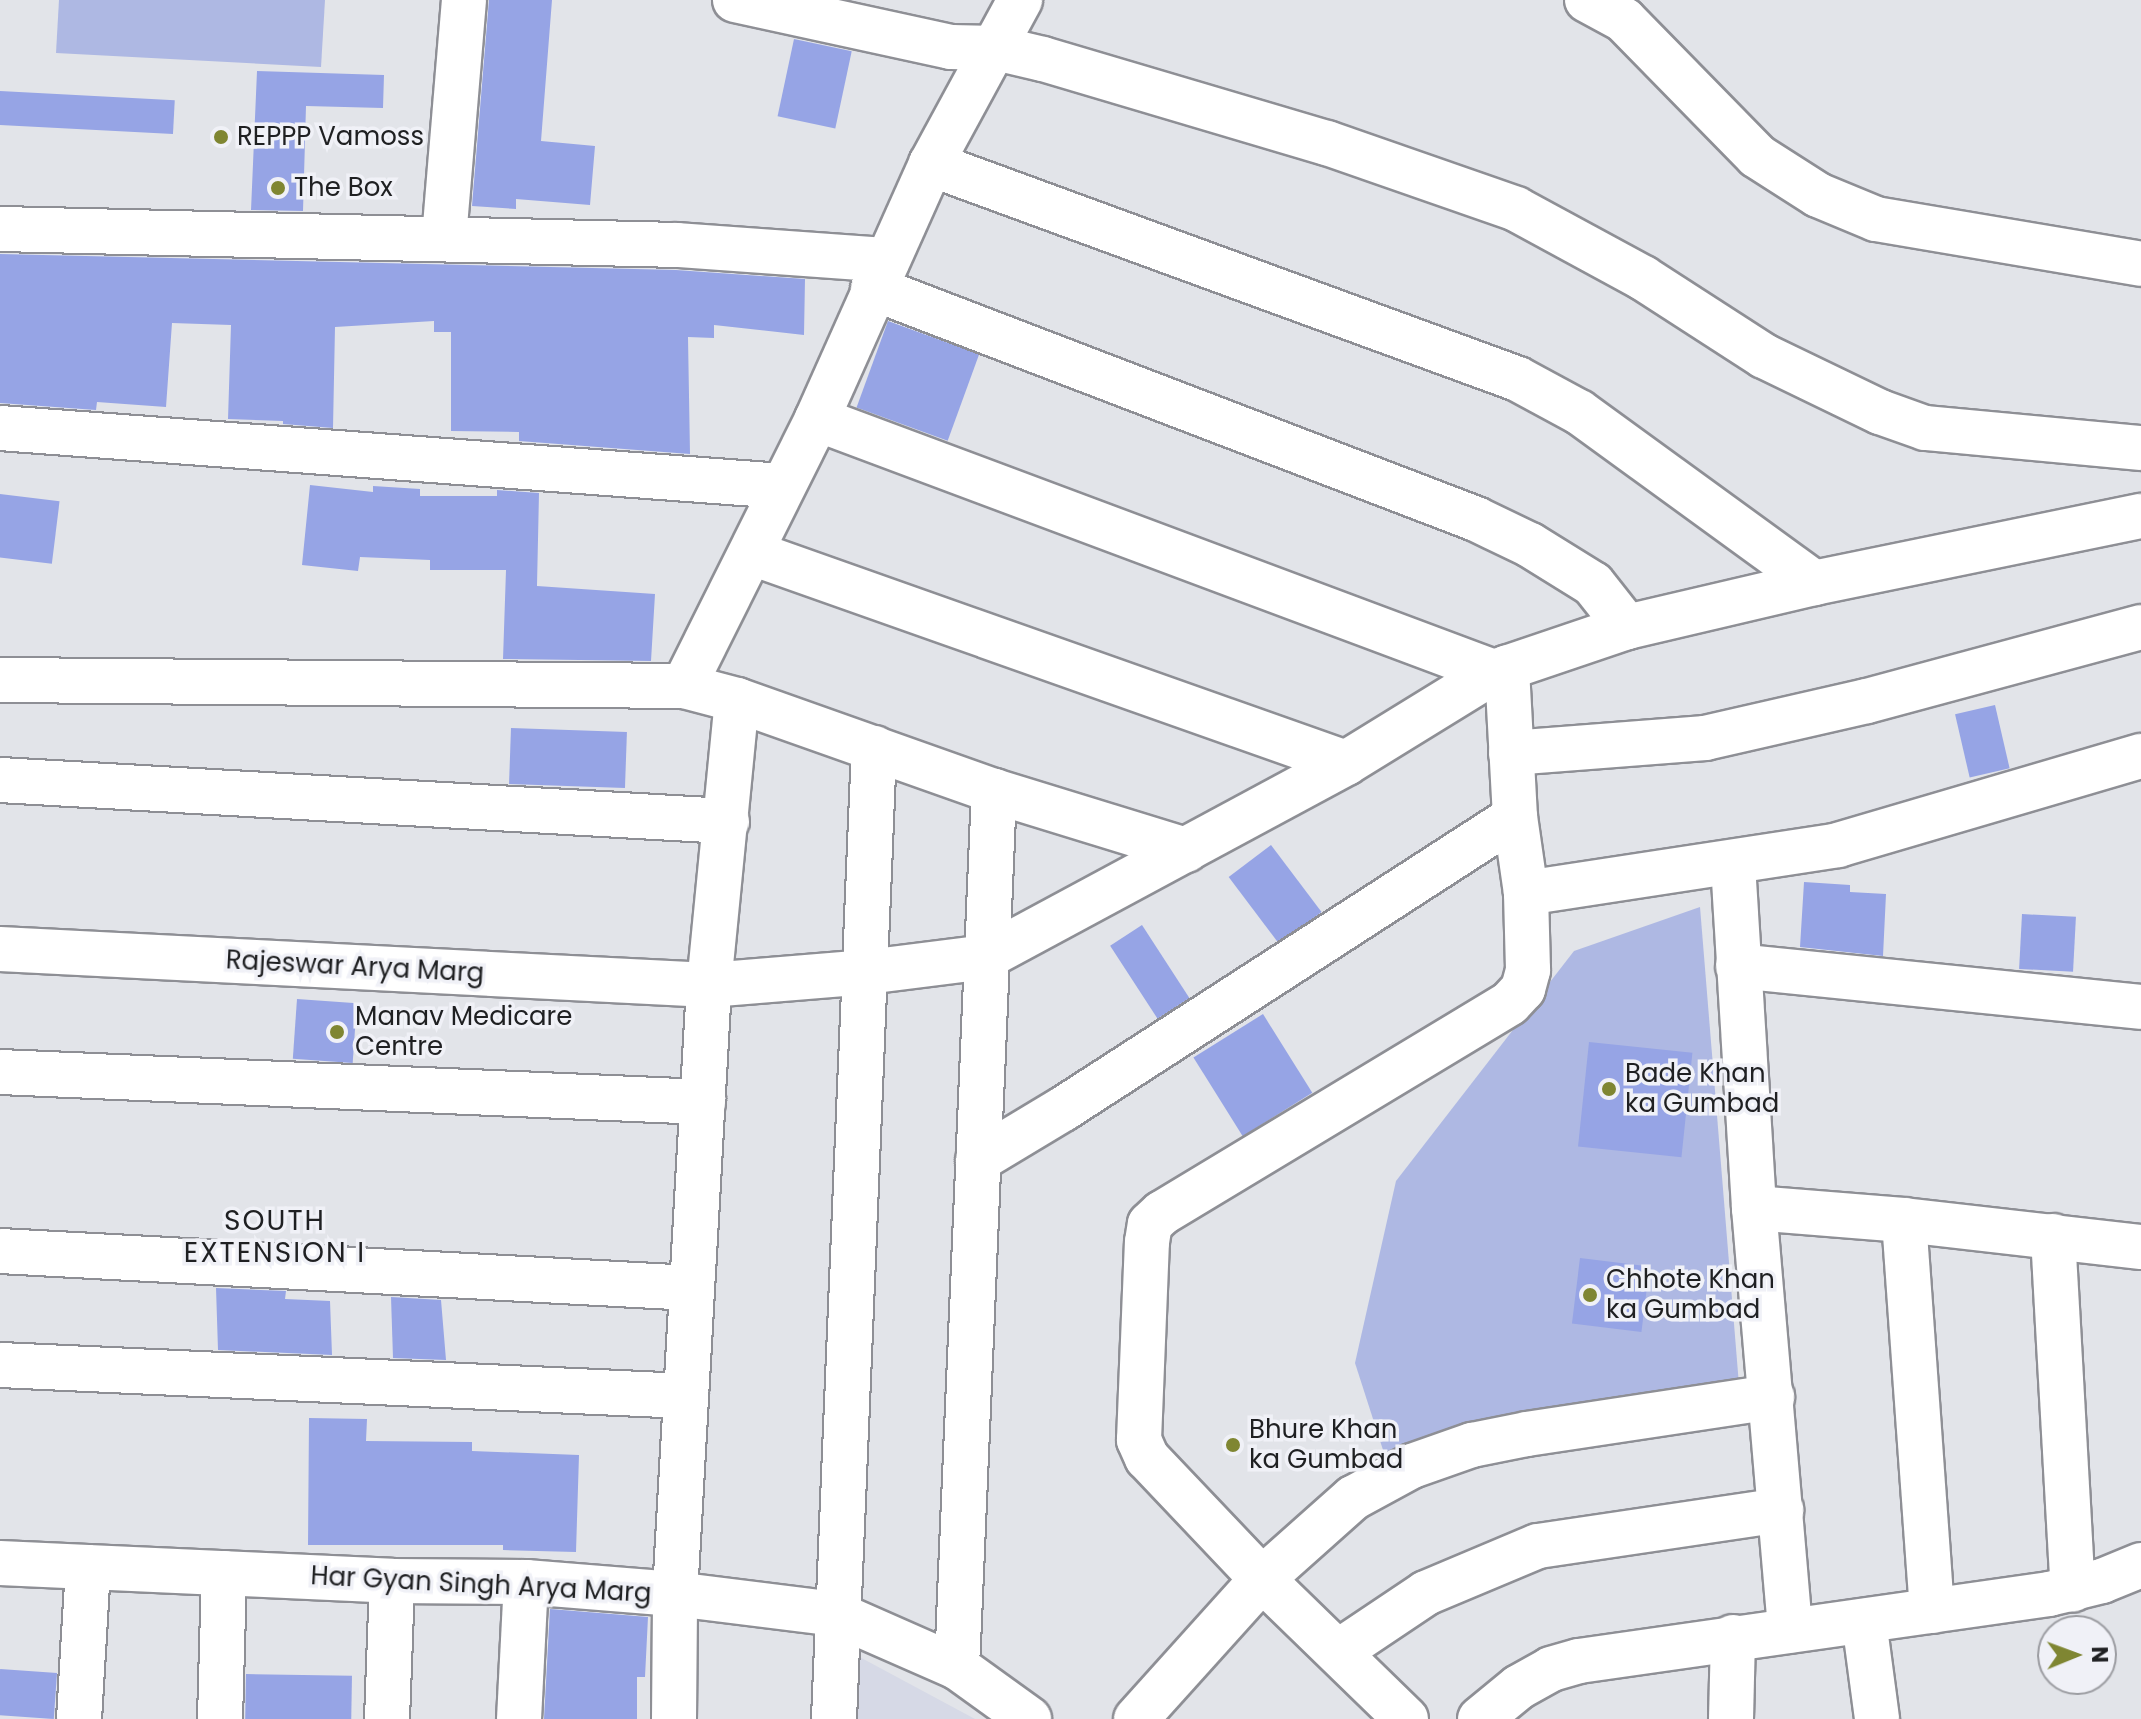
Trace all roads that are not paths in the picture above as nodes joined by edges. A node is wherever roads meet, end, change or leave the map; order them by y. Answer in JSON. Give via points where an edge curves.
{"nodes":[{"id":1,"x":464,"y":0,"type":"edge"},
{"id":2,"x":735,"y":0,"type":"edge"},
{"id":3,"x":1020,"y":0,"type":"edge"},
{"id":4,"x":1587,"y":0,"type":"edge"},
{"id":5,"x":996,"y":48,"type":"junction"},
{"id":6,"x":931,"y":164,"type":"junction"},
{"id":7,"x":0,"y":229,"type":"edge"},
{"id":8,"x":444,"y":238,"type":"junction"},
{"id":9,"x":2141,"y":264,"type":"edge"},
{"id":10,"x":880,"y":274,"type":"junction"},
{"id":11,"x":817,"y":419,"type":"junction"},
{"id":12,"x":0,"y":428,"type":"edge"},
{"id":13,"x":2141,"y":448,"type":"edge"},
{"id":14,"x":782,"y":486,"type":"junction"},
{"id":15,"x":2141,"y":516,"type":"edge"},
{"id":16,"x":752,"y":553,"type":"junction"},
{"id":17,"x":1814,"y":583,"type":"junction"},
{"id":18,"x":1627,"y":627,"type":"junction"},
{"id":19,"x":2141,"y":627,"type":"edge"},
{"id":20,"x":1501,"y":670,"type":"junction"},
{"id":21,"x":0,"y":680,"type":"edge"},
{"id":22,"x":684,"y":686,"type":"junction"},
{"id":23,"x":737,"y":700,"type":"junction"},
{"id":24,"x":874,"y":748,"type":"junction"},
{"id":25,"x":1511,"y":753,"type":"junction"},
{"id":26,"x":2141,"y":756,"type":"edge"},
{"id":27,"x":1346,"y":763,"type":"junction"},
{"id":28,"x":0,"y":780,"type":"edge"},
{"id":29,"x":994,"y":791,"type":"junction"},
{"id":30,"x":1515,"y":817,"type":"junction"},
{"id":31,"x":727,"y":821,"type":"junction"},
{"id":32,"x":1186,"y":850,"type":"junction"},
{"id":33,"x":1733,"y":864,"type":"junction"},
{"id":34,"x":1526,"y":893,"type":"junction"},
{"id":35,"x":0,"y":949,"type":"edge"},
{"id":36,"x":986,"y":957,"type":"junction"},
{"id":37,"x":1738,"y":966,"type":"junction"},
{"id":38,"x":867,"y":972,"type":"junction"},
{"id":39,"x":709,"y":985,"type":"junction"},
{"id":40,"x":2141,"y":1007,"type":"edge"},
{"id":41,"x":0,"y":1072,"type":"edge"},
{"id":42,"x":703,"y":1102,"type":"junction"},
{"id":43,"x":978,"y":1160,"type":"junction"},
{"id":44,"x":1754,"y":1208,"type":"junction"},
{"id":45,"x":1904,"y":1220,"type":"junction"},
{"id":46,"x":2053,"y":1236,"type":"junction"},
{"id":47,"x":2141,"y":1247,"type":"edge"},
{"id":48,"x":0,"y":1251,"type":"edge"},
{"id":49,"x":692,"y":1288,"type":"junction"},
{"id":50,"x":0,"y":1365,"type":"edge"},
{"id":51,"x":686,"y":1396,"type":"junction"},
{"id":52,"x":1772,"y":1397,"type":"junction"},
{"id":53,"x":1781,"y":1510,"type":"junction"},
{"id":54,"x":0,"y":1563,"type":"edge"},
{"id":55,"x":2141,"y":1565,"type":"edge"},
{"id":56,"x":88,"y":1567,"type":"junction"},
{"id":57,"x":224,"y":1573,"type":"junction"},
{"id":58,"x":1262,"y":1579,"type":"junction"},
{"id":59,"x":392,"y":1581,"type":"junction"},
{"id":60,"x":526,"y":1582,"type":"junction"},
{"id":61,"x":2073,"y":1589,"type":"junction"},
{"id":62,"x":675,"y":1594,"type":"junction"},
{"id":63,"x":1932,"y":1611,"type":"junction"},
{"id":64,"x":836,"y":1614,"type":"junction"},
{"id":65,"x":1864,"y":1621,"type":"junction"},
{"id":66,"x":1790,"y":1630,"type":"junction"},
{"id":67,"x":1733,"y":1637,"type":"junction"},
{"id":68,"x":1338,"y":1652,"type":"junction"},
{"id":69,"x":957,"y":1667,"type":"junction"},
{"id":70,"x":79,"y":1719,"type":"edge"},
{"id":71,"x":220,"y":1719,"type":"edge"},
{"id":72,"x":387,"y":1719,"type":"edge"},
{"id":73,"x":519,"y":1719,"type":"edge"},
{"id":74,"x":674,"y":1719,"type":"edge"},
{"id":75,"x":834,"y":1719,"type":"edge"},
{"id":76,"x":1029,"y":1719,"type":"edge"},
{"id":77,"x":1136,"y":1719,"type":"edge"},
{"id":78,"x":1406,"y":1719,"type":"edge"},
{"id":79,"x":1480,"y":1719,"type":"edge"},
{"id":80,"x":1731,"y":1719,"type":"edge"},
{"id":81,"x":1877,"y":1719,"type":"edge"}],
"edges":[{"from":1,"to":8,"type":"street"},
{"from":2,"to":5,"type":"street","via":[[951,47]]},
{"from":3,"to":5,"type":"street"},
{"from":4,"to":9,"type":"street","via":[[1624,20],[1757,156],[1818,195],[1876,219]]},
{"from":5,"to":6,"type":"street"},
{"from":5,"to":13,"type":"street","via":[[1327,143],[1516,209],[1598,251],[1764,356],[1925,428]]},
{"from":6,"to":10,"type":"street"},
{"from":6,"to":17,"type":"street","via":[[1518,379],[1579,412]]},
{"from":7,"to":8,"type":"street"},
{"from":8,"to":10,"type":"street","via":[[677,245]]},
{"from":10,"to":11,"type":"street"},
{"from":10,"to":18,"type":"street","via":[[1476,519],[1593,584]]},
{"from":11,"to":14,"type":"street"},
{"from":11,"to":20,"type":"street"},
{"from":12,"to":14,"type":"street"},
{"from":14,"to":16,"type":"street"},
{"from":15,"to":17,"type":"street"},
{"from":16,"to":22,"type":"street"},
{"from":16,"to":27,"type":"street"},
{"from":17,"to":18,"type":"street"},
{"from":18,"to":20,"type":"street"},
{"from":19,"to":25,"type":"street","via":[[1867,701],[1705,738]]},
{"from":20,"to":25,"type":"street"},
{"from":20,"to":27,"type":"street"},
{"from":21,"to":22,"type":"street"},
{"from":22,"to":23,"type":"street"},
{"from":23,"to":24,"type":"street"},
{"from":23,"to":31,"type":"street"},
{"from":24,"to":29,"type":"street"},
{"from":24,"to":38,"type":"street"},
{"from":25,"to":30,"type":"street"},
{"from":26,"to":33,"type":"street","via":[[1838,845]]},
{"from":27,"to":32,"type":"street"},
{"from":28,"to":31,"type":"street"},
{"from":29,"to":32,"type":"street"},
{"from":29,"to":36,"type":"street"},
{"from":30,"to":34,"type":"street"},
{"from":30,"to":43,"type":"street"},
{"from":31,"to":39,"type":"street"},
{"from":32,"to":36,"type":"street"},
{"from":33,"to":34,"type":"street"},
{"from":33,"to":37,"type":"street"},
{"from":34,"to":58,"type":"street","via":[[1528,970],[1523,989],[1510,1003],[1150,1224],[1139,1440],[1161,1477]]},
{"from":35,"to":39,"type":"street","name":"Rajeswar Arya Marg"},
{"from":36,"to":38,"type":"street","name":"Rajeswar Arya Marg"},
{"from":36,"to":43,"type":"street"},
{"from":37,"to":40,"type":"street"},
{"from":37,"to":44,"type":"street"},
{"from":38,"to":39,"type":"street","name":"Rajeswar Arya Marg"},
{"from":38,"to":64,"type":"street"},
{"from":39,"to":42,"type":"street"},
{"from":41,"to":42,"type":"street"},
{"from":42,"to":49,"type":"street"},
{"from":43,"to":69,"type":"street"},
{"from":44,"to":45,"type":"street"},
{"from":44,"to":52,"type":"street"},
{"from":45,"to":46,"type":"street"},
{"from":45,"to":63,"type":"street"},
{"from":46,"to":47,"type":"street"},
{"from":46,"to":61,"type":"street"},
{"from":48,"to":49,"type":"street"},
{"from":49,"to":51,"type":"street"},
{"from":50,"to":51,"type":"street"},
{"from":51,"to":62,"type":"street"},
{"from":52,"to":53,"type":"street"},
{"from":52,"to":58,"type":"street","via":[[1500,1439],[1412,1466],[1353,1498]]},
{"from":53,"to":66,"type":"street"},
{"from":53,"to":68,"type":"street","via":[[1538,1546],[1426,1593]]},
{"from":54,"to":56,"type":"street","name":"Har Gyan Singh Arya Marg"},
{"from":55,"to":61,"type":"street"},
{"from":56,"to":57,"type":"street","name":"Har Gyan Singh Arya Marg"},
{"from":56,"to":70,"type":"street"},
{"from":57,"to":59,"type":"street","name":"Har Gyan Singh Arya Marg"},
{"from":57,"to":71,"type":"street"},
{"from":58,"to":68,"type":"street"},
{"from":58,"to":77,"type":"street"},
{"from":59,"to":60,"type":"street","name":"Har Gyan Singh Arya Marg"},
{"from":59,"to":72,"type":"street"},
{"from":60,"to":62,"type":"street","name":"Har Gyan Singh Arya Marg"},
{"from":60,"to":73,"type":"street"},
{"from":61,"to":63,"type":"street"},
{"from":62,"to":64,"type":"street","name":"Har Gyan Singh Arya Marg"},
{"from":62,"to":74,"type":"street"},
{"from":63,"to":65,"type":"street"},
{"from":64,"to":69,"type":"street","name":"Har Gyan Singh Arya Marg"},
{"from":64,"to":75,"type":"street"},
{"from":65,"to":66,"type":"street"},
{"from":65,"to":81,"type":"street"},
{"from":66,"to":67,"type":"street"},
{"from":67,"to":79,"type":"street","via":[[1617,1653],[1551,1669]]},
{"from":67,"to":80,"type":"street"},
{"from":68,"to":78,"type":"street"},
{"from":69,"to":76,"type":"street","name":"Har Gyan Singh Arya Marg"}]}
